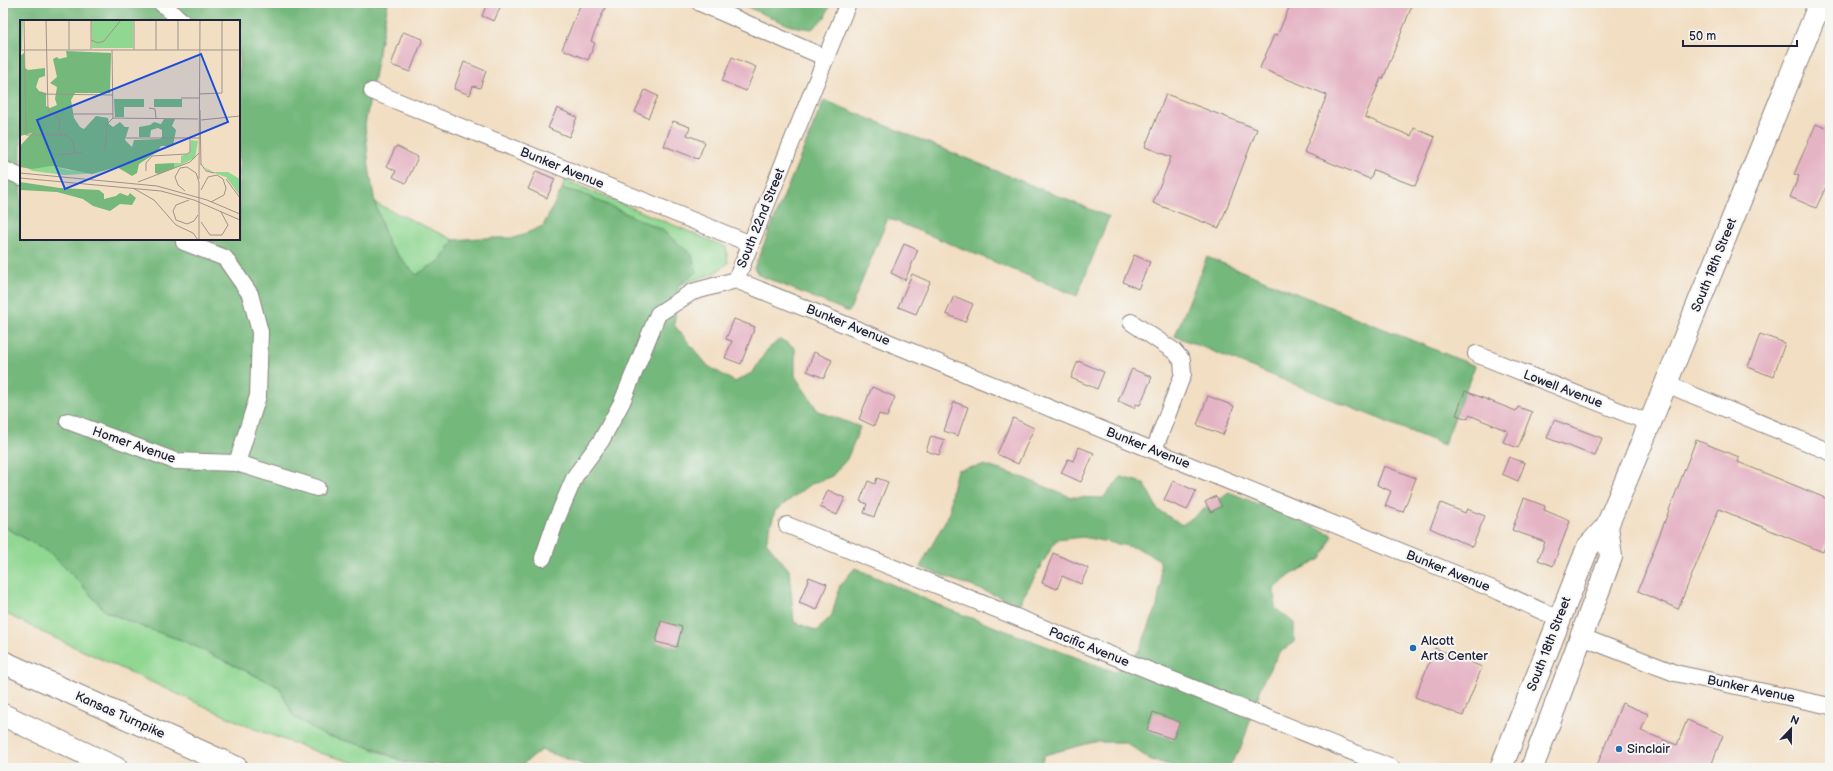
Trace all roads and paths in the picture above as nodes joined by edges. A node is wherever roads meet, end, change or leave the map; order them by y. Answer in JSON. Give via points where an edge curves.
{"nodes":[{"id":1,"x":161,"y":3,"type":"edge"},
{"id":2,"x":700,"y":3,"type":"edge"},
{"id":3,"x":848,"y":3,"type":"edge"},
{"id":4,"x":1820,"y":3,"type":"edge"},
{"id":5,"x":181,"y":20,"type":"edge"},
{"id":6,"x":826,"y":58,"type":"junction"},
{"id":7,"x":372,"y":91,"type":"dead end"},
{"id":8,"x":3,"y":169,"type":"edge"},
{"id":9,"x":20,"y":176,"type":"edge"},
{"id":10,"x":181,"y":240,"type":"edge"},
{"id":11,"x":751,"y":244,"type":"junction"},
{"id":12,"x":736,"y":280,"type":"junction"},
{"id":13,"x":1131,"y":322,"type":"dead end"},
{"id":14,"x":1476,"y":354,"type":"dead end"},
{"id":15,"x":1666,"y":384,"type":"junction"},
{"id":16,"x":68,"y":421,"type":"dead end"},
{"id":17,"x":1650,"y":423,"type":"junction"},
{"id":18,"x":1154,"y":450,"type":"junction"},
{"id":19,"x":1830,"y":452,"type":"edge"},
{"id":20,"x":237,"y":463,"type":"junction"},
{"id":21,"x":317,"y":488,"type":"dead end"},
{"id":22,"x":787,"y":525,"type":"dead end"},
{"id":23,"x":1607,"y":526,"type":"junction"},
{"id":24,"x":543,"y":558,"type":"dead end"},
{"id":25,"x":1559,"y":619,"type":"junction"},
{"id":26,"x":1582,"y":638,"type":"junction"},
{"id":27,"x":3,"y":662,"type":"edge"},
{"id":28,"x":1830,"y":706,"type":"edge"},
{"id":29,"x":3,"y":715,"type":"edge"},
{"id":30,"x":116,"y":768,"type":"edge"},
{"id":31,"x":237,"y":768,"type":"edge"},
{"id":32,"x":1392,"y":768,"type":"edge"},
{"id":33,"x":1501,"y":768,"type":"edge"},
{"id":34,"x":1532,"y":768,"type":"edge"}],
"edges":[{"from":1,"to":5,"type":"street"},
{"from":2,"to":6,"type":"street"},
{"from":3,"to":6,"type":"street","name":"South 22nd Street"},
{"from":4,"to":15,"type":"main road","name":"South 18th Street"},
{"from":6,"to":11,"type":"street","name":"South 22nd Street"},
{"from":7,"to":11,"type":"street","name":"Bunker Avenue"},
{"from":8,"to":9,"type":"street"},
{"from":10,"to":20,"type":"street","via":[[225,258],[250,294],[260,332],[258,396]]},
{"from":11,"to":12,"type":"street","name":"South 22nd Street"},
{"from":12,"to":18,"type":"street","name":"Bunker Avenue"},
{"from":12,"to":24,"type":"street","name":"South 22nd Street","via":[[692,292],[658,314],[622,402],[602,441],[575,476]]},
{"from":13,"to":18,"type":"street","via":[[1162,342],[1182,360],[1183,374]]},
{"from":14,"to":17,"type":"street","name":"Lowell Avenue"},
{"from":15,"to":17,"type":"main road","name":"South 18th Street"},
{"from":15,"to":19,"type":"street"},
{"from":16,"to":20,"type":"street","name":"Homer Avenue","via":[[175,461]]},
{"from":17,"to":23,"type":"main road","name":"South 18th Street"},
{"from":18,"to":25,"type":"street","name":"Bunker Avenue","via":[[1500,592]]},
{"from":20,"to":21,"type":"street","name":"Homer Avenue"},
{"from":22,"to":32,"type":"street","name":"Pacific Avenue"},
{"from":23,"to":25,"type":"main road","name":"South 18th Street","via":[[1588,547]]},
{"from":23,"to":26,"type":"main road","via":[[1611,557]]},
{"from":25,"to":33,"type":"main road","name":"South 18th Street"},
{"from":26,"to":28,"type":"street","name":"Bunker Avenue","via":[[1675,673]]},
{"from":26,"to":34,"type":"main road"},
{"from":27,"to":31,"type":"main road","name":"Kansas Turnpike"},
{"from":29,"to":30,"type":"main road"}]}
